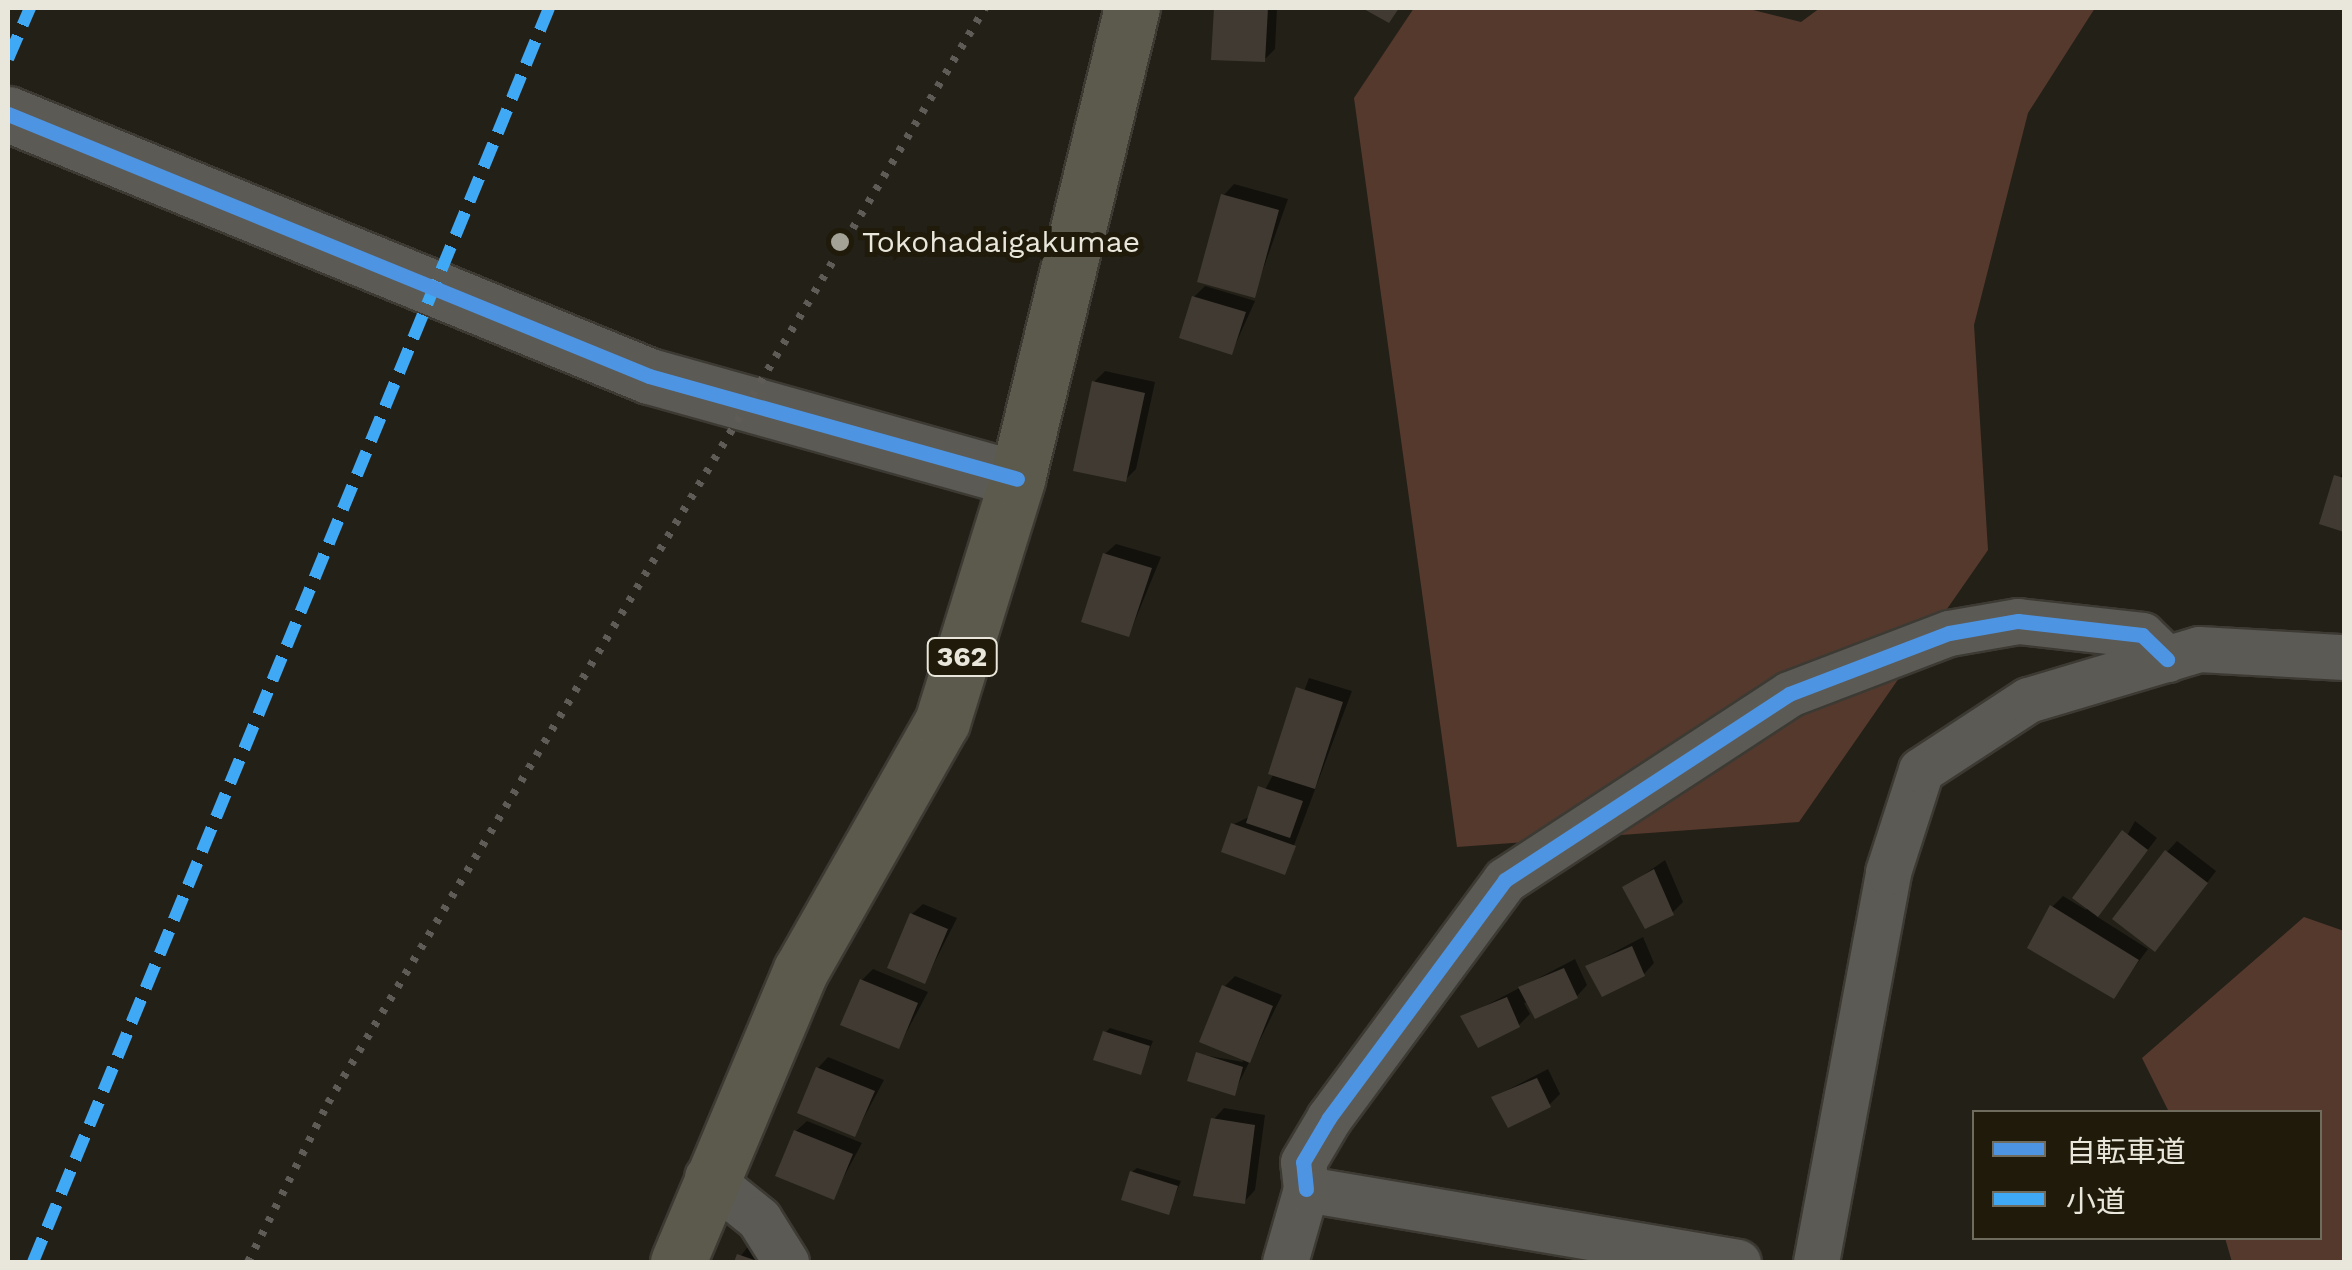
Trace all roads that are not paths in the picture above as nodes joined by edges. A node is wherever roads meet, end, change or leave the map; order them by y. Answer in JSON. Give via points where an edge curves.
{"nodes":[{"id":1,"x":1132,"y":8,"type":"edge"},
{"id":2,"x":8,"y":114,"type":"edge"},
{"id":3,"x":1017,"y":480,"type":"junction"},
{"id":4,"x":2344,"y":656,"type":"edge"},
{"id":5,"x":2167,"y":659,"type":"junction"},
{"id":6,"x":707,"y":1177,"type":"junction"},
{"id":7,"x":1306,"y":1189,"type":"junction"},
{"id":8,"x":678,"y":1262,"type":"edge"},
{"id":9,"x":786,"y":1262,"type":"edge"},
{"id":10,"x":1285,"y":1262,"type":"edge"},
{"id":11,"x":1738,"y":1262,"type":"edge"},
{"id":12,"x":1816,"y":1262,"type":"edge"}],
"edges":[{"from":1,"to":3,"type":"highway","number":"362"},
{"from":2,"to":3,"type":"street","via":[[650,376]]},
{"from":3,"to":6,"type":"highway","number":"362","via":[[942,722],[801,970]]},
{"from":4,"to":5,"type":"street","via":[[2199,648]]},
{"from":5,"to":7,"type":"street","via":[[2142,636],[2018,621],[1949,633],[1789,694],[1505,880],[1329,1118],[1303,1162]]},
{"from":5,"to":12,"type":"street","via":[[2028,700],[1920,770],[1888,872]]},
{"from":6,"to":8,"type":"highway","number":"362"},
{"from":6,"to":9,"type":"street","via":[[759,1219]]},
{"from":7,"to":10,"type":"street"},
{"from":7,"to":11,"type":"street"}]}
